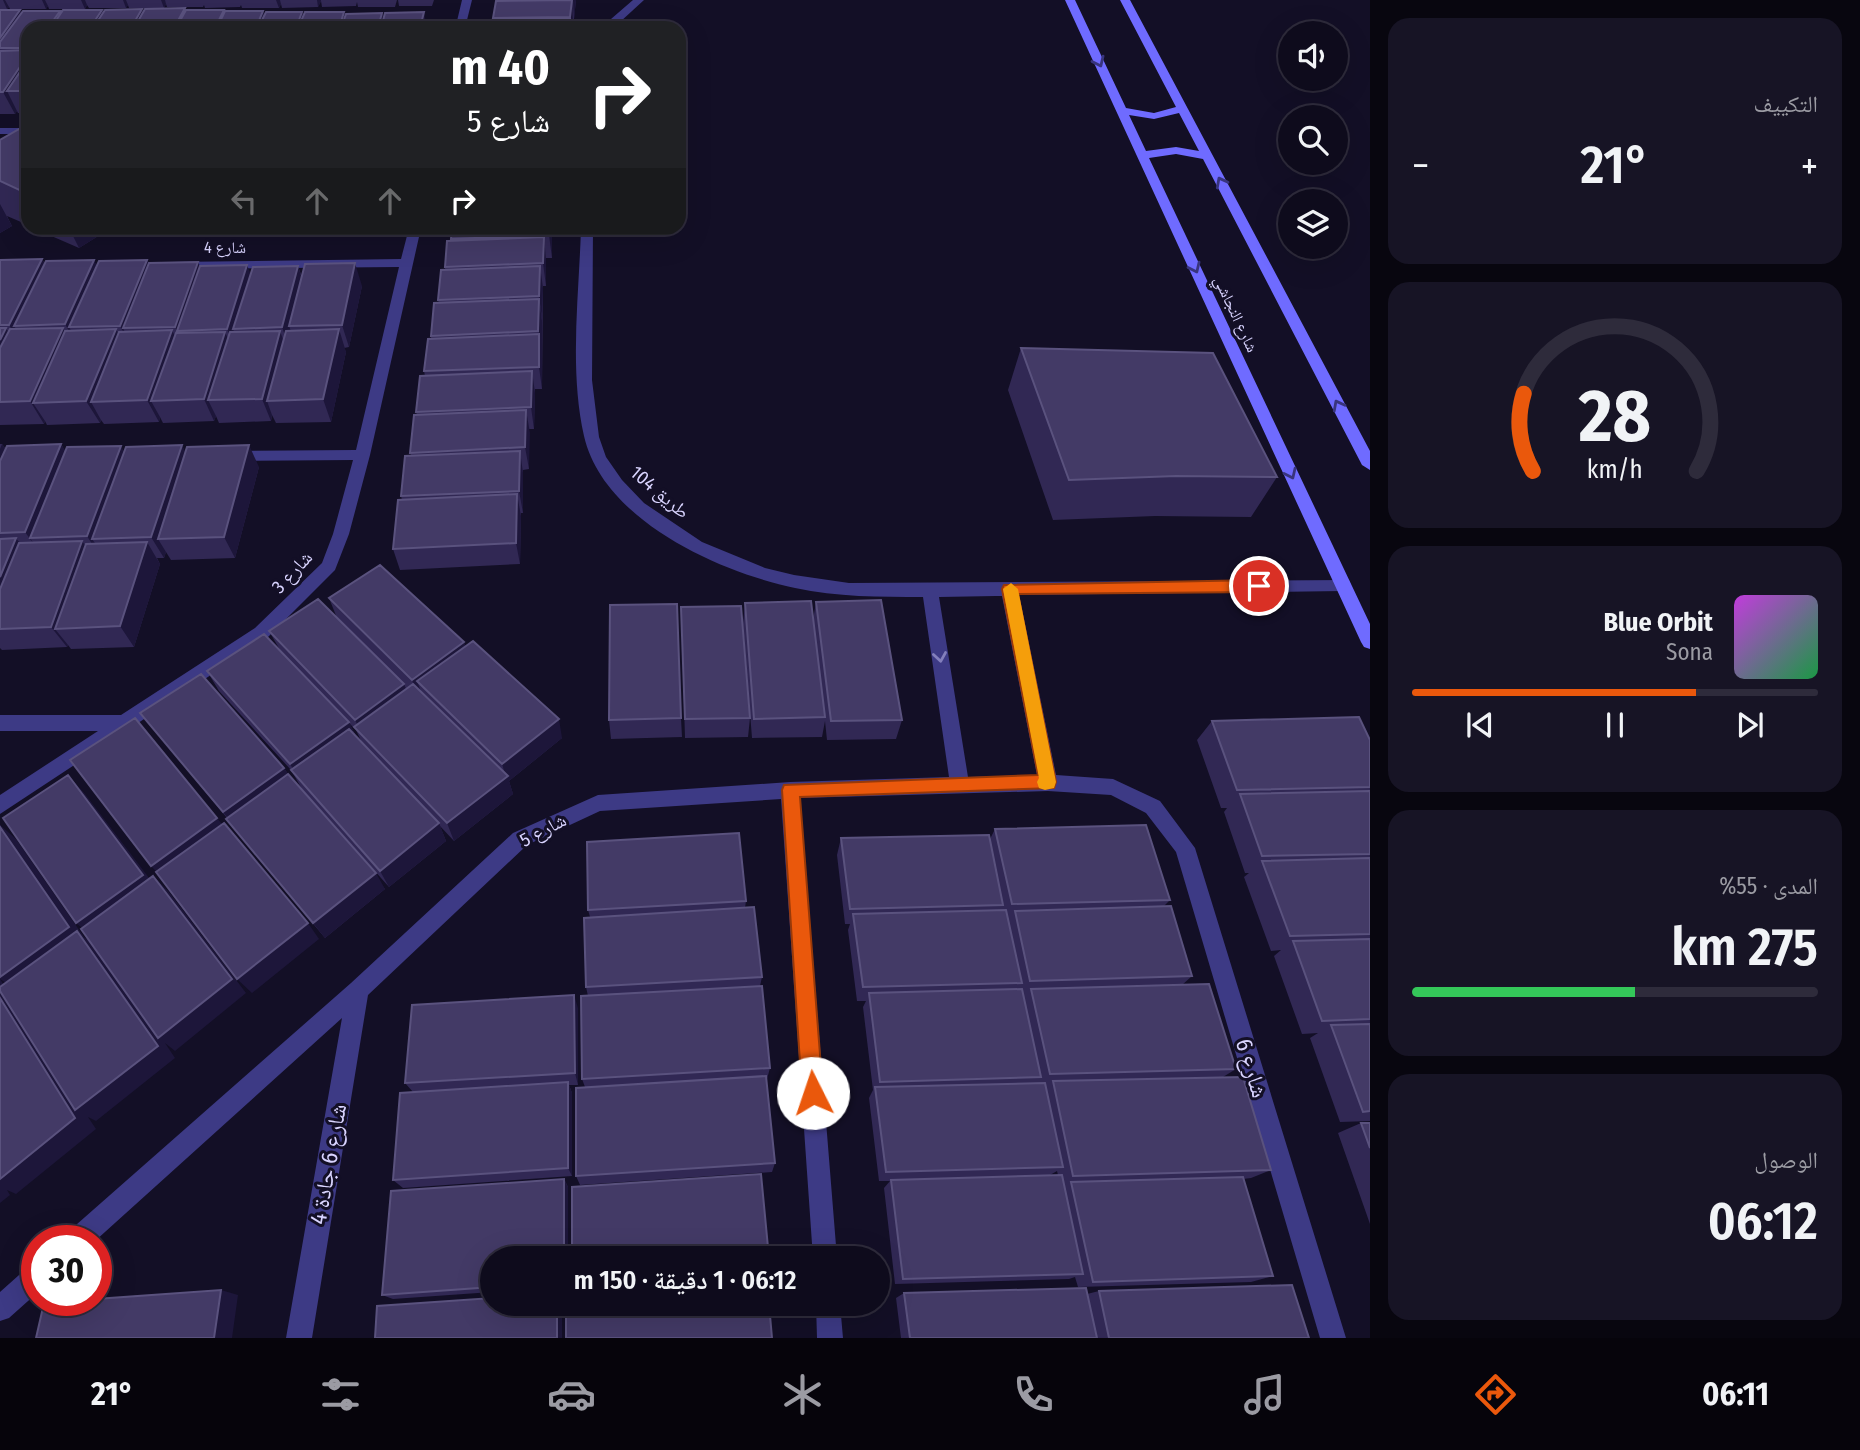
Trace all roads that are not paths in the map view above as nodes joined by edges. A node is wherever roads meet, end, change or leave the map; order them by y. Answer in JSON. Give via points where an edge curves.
{"nodes":[{"id":1,"x":467,"y":0,"type":"edge"},
{"id":2,"x":639,"y":0,"type":"edge"},
{"id":3,"x":1070,"y":0,"type":"edge"},
{"id":4,"x":1125,"y":0,"type":"edge"},
{"id":5,"x":461,"y":21,"type":"edge"},
{"id":6,"x":615,"y":21,"type":"edge"},
{"id":7,"x":1183,"y":109,"type":"junction"},
{"id":8,"x":1121,"y":110,"type":"junction"},
{"id":9,"x":0,"y":131,"type":"edge"},
{"id":10,"x":21,"y":131,"type":"edge"},
{"id":11,"x":1143,"y":156,"type":"junction"},
{"id":12,"x":1208,"y":157,"type":"junction"},
{"id":13,"x":413,"y":235,"type":"edge"},
{"id":14,"x":587,"y":235,"type":"edge"},
{"id":15,"x":407,"y":263,"type":"junction"},
{"id":16,"x":168,"y":265,"type":"edge"},
{"id":17,"x":362,"y":455,"type":"junction"},
{"id":18,"x":209,"y":456,"type":"edge"},
{"id":19,"x":1370,"y":465,"type":"edge"},
{"id":20,"x":1343,"y":585,"type":"junction"},
{"id":21,"x":1009,"y":589,"type":"junction"},
{"id":22,"x":930,"y":590,"type":"junction"},
{"id":23,"x":1370,"y":642,"type":"edge"},
{"id":24,"x":0,"y":723,"type":"edge"},
{"id":25,"x":126,"y":723,"type":"junction"},
{"id":26,"x":1048,"y":782,"type":"junction"},
{"id":27,"x":960,"y":785,"type":"junction"},
{"id":28,"x":790,"y":790,"type":"junction"},
{"id":29,"x":0,"y":805,"type":"edge"},
{"id":30,"x":1153,"y":807,"type":"joint"},
{"id":31,"x":358,"y":990,"type":"junction"},
{"id":32,"x":95,"y":1225,"type":"edge"},
{"id":33,"x":824,"y":1246,"type":"edge"},
{"id":34,"x":21,"y":1290,"type":"edge"},
{"id":35,"x":0,"y":1309,"type":"edge"},
{"id":36,"x":829,"y":1316,"type":"edge"},
{"id":37,"x":299,"y":1338,"type":"edge"},
{"id":38,"x":830,"y":1338,"type":"edge"},
{"id":39,"x":1333,"y":1338,"type":"edge"}],
"edges":[{"from":1,"to":5,"type":"street"},
{"from":2,"to":6,"type":"street"},
{"from":3,"to":8,"type":"main road","name":"شارع النجاشي","one_way":true},
{"from":4,"to":7,"type":"main road"},
{"from":7,"to":8,"type":"main road","via":[[1154,116]]},
{"from":7,"to":12,"type":"main road"},
{"from":8,"to":11,"type":"main road","name":"شارع النجاشي"},
{"from":9,"to":10,"type":"street"},
{"from":11,"to":12,"type":"main road","via":[[1176,149]]},
{"from":11,"to":20,"type":"main road","name":"شارع النجاشي","one_way":true},
{"from":19,"to":12,"type":"main road","one_way":true},
{"from":13,"to":15,"type":"street","name":"شارع 3"},
{"from":14,"to":22,"type":"street","name":"طريق 104","via":[[585,403],[598,456],[621,492],[669,531],[738,566],[824,587]]},
{"from":15,"to":16,"type":"street","name":"شارع 4"},
{"from":15,"to":17,"type":"street","name":"شارع 3"},
{"from":17,"to":18,"type":"street"},
{"from":17,"to":25,"type":"street","name":"شارع 3","via":[[329,566],[261,633]]},
{"from":20,"to":21,"type":"street","name":"طريق 104"},
{"from":20,"to":23,"type":"main road","name":"شارع النجاشي"},
{"from":21,"to":22,"type":"street","name":"طريق 104"},
{"from":21,"to":26,"type":"street"},
{"from":22,"to":27,"type":"street","one_way":true},
{"from":24,"to":25,"type":"street"},
{"from":25,"to":29,"type":"street","name":"شارع 3"},
{"from":26,"to":27,"type":"street","name":"شارع 5"},
{"from":26,"to":30,"type":"street","name":"شارع 5","via":[[1113,788]]},
{"from":27,"to":28,"type":"street","name":"شارع 5"},
{"from":28,"to":31,"type":"street","name":"شارع 5","via":[[598,803],[520,839]]},
{"from":28,"to":33,"type":"street"},
{"from":30,"to":39,"type":"street","name":"شارع 6","via":[[1185,848]]},
{"from":31,"to":32,"type":"street","name":"شارع 5"},
{"from":31,"to":37,"type":"street","name":"شارع 6 جادة 4"},
{"from":34,"to":35,"type":"street"},
{"from":36,"to":38,"type":"street"}]}
